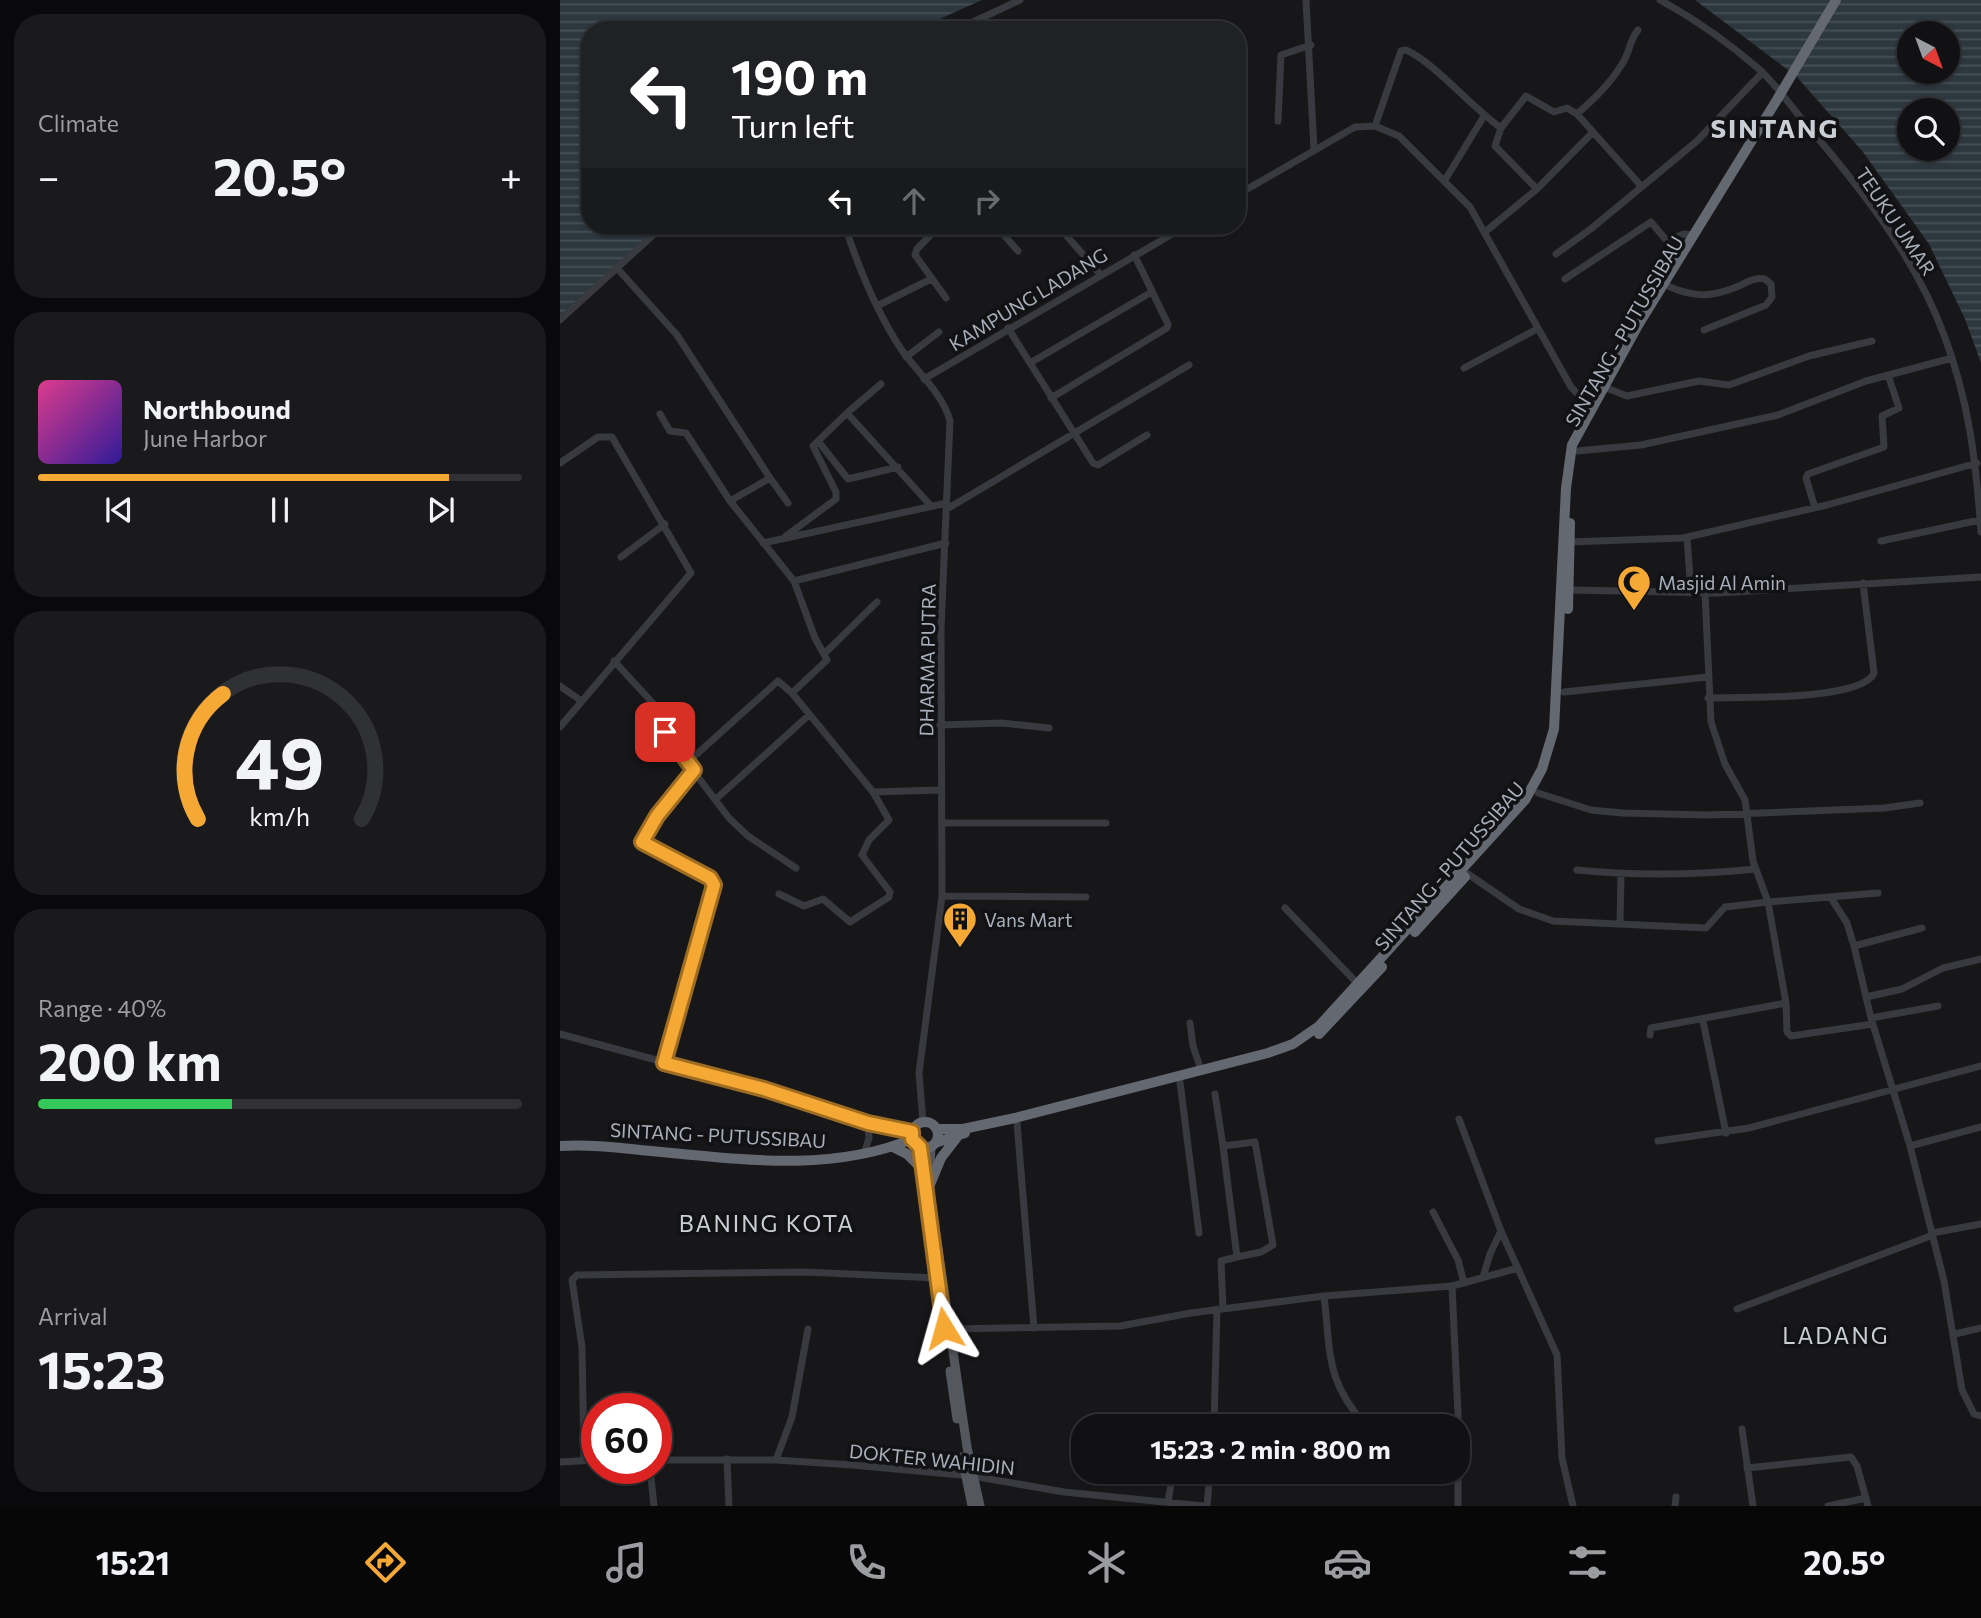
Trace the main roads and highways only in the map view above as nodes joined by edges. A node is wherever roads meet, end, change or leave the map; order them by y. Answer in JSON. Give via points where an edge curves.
{"nodes":[{"id":1,"x":1836,"y":0,"type":"edge"},
{"id":2,"x":1735,"y":171,"type":"junction"},
{"id":3,"x":1567,"y":542,"type":"junction"},
{"id":4,"x":1435,"y":905,"type":"junction"},
{"id":5,"x":937,"y":1129,"type":"junction"},
{"id":6,"x":961,"y":1134,"type":"junction"},
{"id":7,"x":922,"y":1141,"type":"junction"},
{"id":8,"x":560,"y":1146,"type":"edge"},
{"id":9,"x":893,"y":1147,"type":"junction"},
{"id":10,"x":922,"y":1169,"type":"junction"},
{"id":11,"x":929,"y":1187,"type":"junction"},
{"id":12,"x":969,"y":1476,"type":"junction"},
{"id":13,"x":972,"y":1506,"type":"edge"},
{"id":14,"x":980,"y":1506,"type":"edge"}],
"edges":[{"from":1,"to":2,"type":"highway","name":"SINTANG - PUTUSSIBAU","bridge":true},
{"from":2,"to":3,"type":"highway","name":"SINTANG - PUTUSSIBAU","via":[[1577,451]]},
{"from":2,"to":3,"type":"highway","name":"SINTANG - PUTUSSIBAU","via":[[1591,408],[1570,453]]},
{"from":3,"to":4,"type":"highway","name":"SINTANG - PUTUSSIBAU","via":[[1556,709],[1548,755],[1525,800]]},
{"from":3,"to":4,"type":"highway","name":"SINTANG - PUTUSSIBAU","via":[[1564,692],[1555,752],[1538,793]]},
{"from":4,"to":5,"type":"highway","name":"SINTANG - PUTUSSIBAU","via":[[1319,1026],[1293,1044],[1016,1118],[963,1129]]},
{"from":4,"to":6,"type":"highway","name":"SINTANG - PUTUSSIBAU","via":[[1312,1040],[1280,1057]]},
{"from":5,"to":7,"type":"highway"},
{"from":5,"to":7,"type":"highway","via":[[923,1122]]},
{"from":6,"to":7,"type":"highway","name":"SINTANG - PUTUSSIBAU"},
{"from":6,"to":11,"type":"highway","via":[[940,1158]]},
{"from":7,"to":9,"type":"highway","name":"SINTANG - PUTUSSIBAU"},
{"from":7,"to":10,"type":"main road"},
{"from":7,"to":11,"type":"main road"},
{"from":8,"to":9,"type":"highway","name":"SINTANG - PUTUSSIBAU","via":[[806,1160]]},
{"from":9,"to":10,"type":"highway"},
{"from":10,"to":12,"type":"main road"},
{"from":11,"to":12,"type":"main road"},
{"from":12,"to":13,"type":"main road"},
{"from":12,"to":14,"type":"main road"}]}
